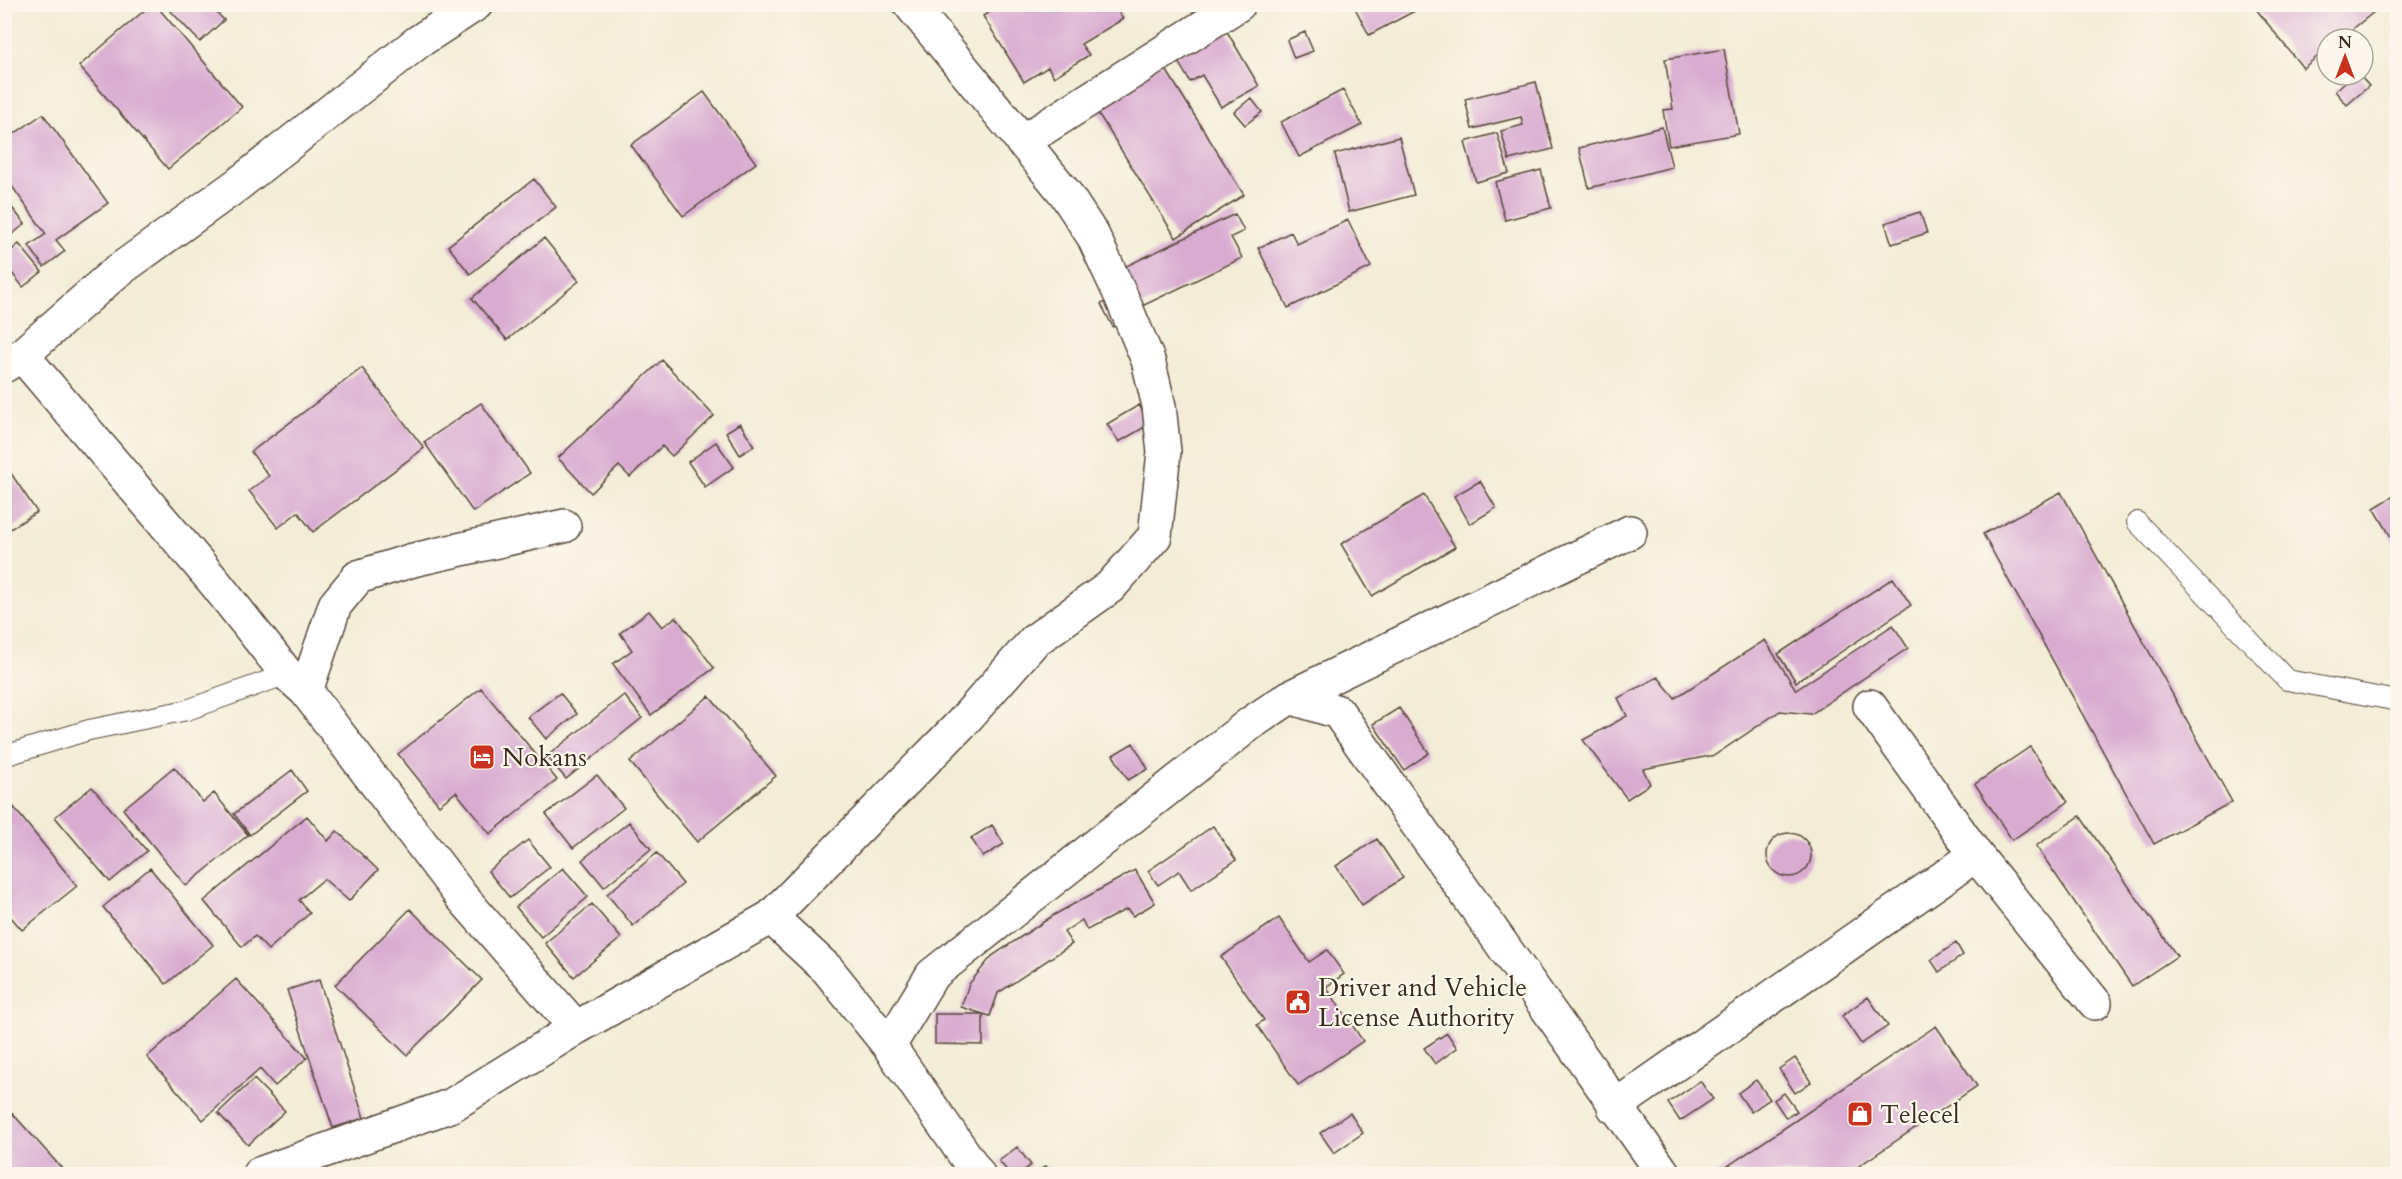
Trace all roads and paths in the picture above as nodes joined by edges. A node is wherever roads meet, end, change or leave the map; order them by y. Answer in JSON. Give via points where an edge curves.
{"nodes":[{"id":1,"x":476,"y":4,"type":"edge"},
{"id":2,"x":910,"y":4,"type":"edge"},
{"id":3,"x":1239,"y":4,"type":"edge"},
{"id":4,"x":1022,"y":142,"type":"junction"},
{"id":5,"x":13,"y":360,"type":"edge"},
{"id":6,"x":2137,"y":522,"type":"dead end"},
{"id":7,"x":564,"y":526,"type":"dead end"},
{"id":8,"x":1630,"y":532,"type":"dead end"},
{"id":9,"x":297,"y":682,"type":"junction"},
{"id":10,"x":1290,"y":697,"type":"junction"},
{"id":11,"x":2397,"y":701,"type":"edge"},
{"id":12,"x":1870,"y":706,"type":"dead end"},
{"id":13,"x":4,"y":756,"type":"edge"},
{"id":14,"x":1976,"y":855,"type":"junction"},
{"id":15,"x":771,"y":917,"type":"junction"},
{"id":16,"x":2095,"y":1004,"type":"dead end"},
{"id":17,"x":576,"y":1028,"type":"junction"},
{"id":18,"x":889,"y":1046,"type":"junction"},
{"id":19,"x":1614,"y":1107,"type":"junction"},
{"id":20,"x":259,"y":1174,"type":"edge"},
{"id":21,"x":978,"y":1174,"type":"edge"},
{"id":22,"x":1664,"y":1174,"type":"edge"}],
"edges":[{"from":1,"to":5,"type":"street","via":[[418,42],[237,185],[115,273]]},
{"from":2,"to":4,"type":"street"},
{"from":3,"to":4,"type":"street"},
{"from":4,"to":15,"type":"street","via":[[1065,193],[1093,236],[1148,360],[1164,452],[1155,536],[1110,587],[1034,640],[961,724]]},
{"from":5,"to":9,"type":"street","via":[[216,584]]},
{"from":6,"to":11,"type":"lane","via":[[2287,680]]},
{"from":7,"to":9,"type":"street","via":[[413,560],[358,577],[335,605]]},
{"from":8,"to":10,"type":"street"},
{"from":9,"to":13,"type":"lane","via":[[90,730]]},
{"from":9,"to":17,"type":"street","via":[[461,896]]},
{"from":10,"to":18,"type":"street","via":[[1233,737],[932,975]]},
{"from":10,"to":19,"type":"street","via":[[1338,712]]},
{"from":12,"to":14,"type":"street"},
{"from":14,"to":16,"type":"street"},
{"from":14,"to":19,"type":"street"},
{"from":15,"to":17,"type":"street"},
{"from":15,"to":18,"type":"street","via":[[828,970]]},
{"from":17,"to":20,"type":"street","via":[[452,1105]]},
{"from":18,"to":21,"type":"street"},
{"from":19,"to":22,"type":"street"}]}
